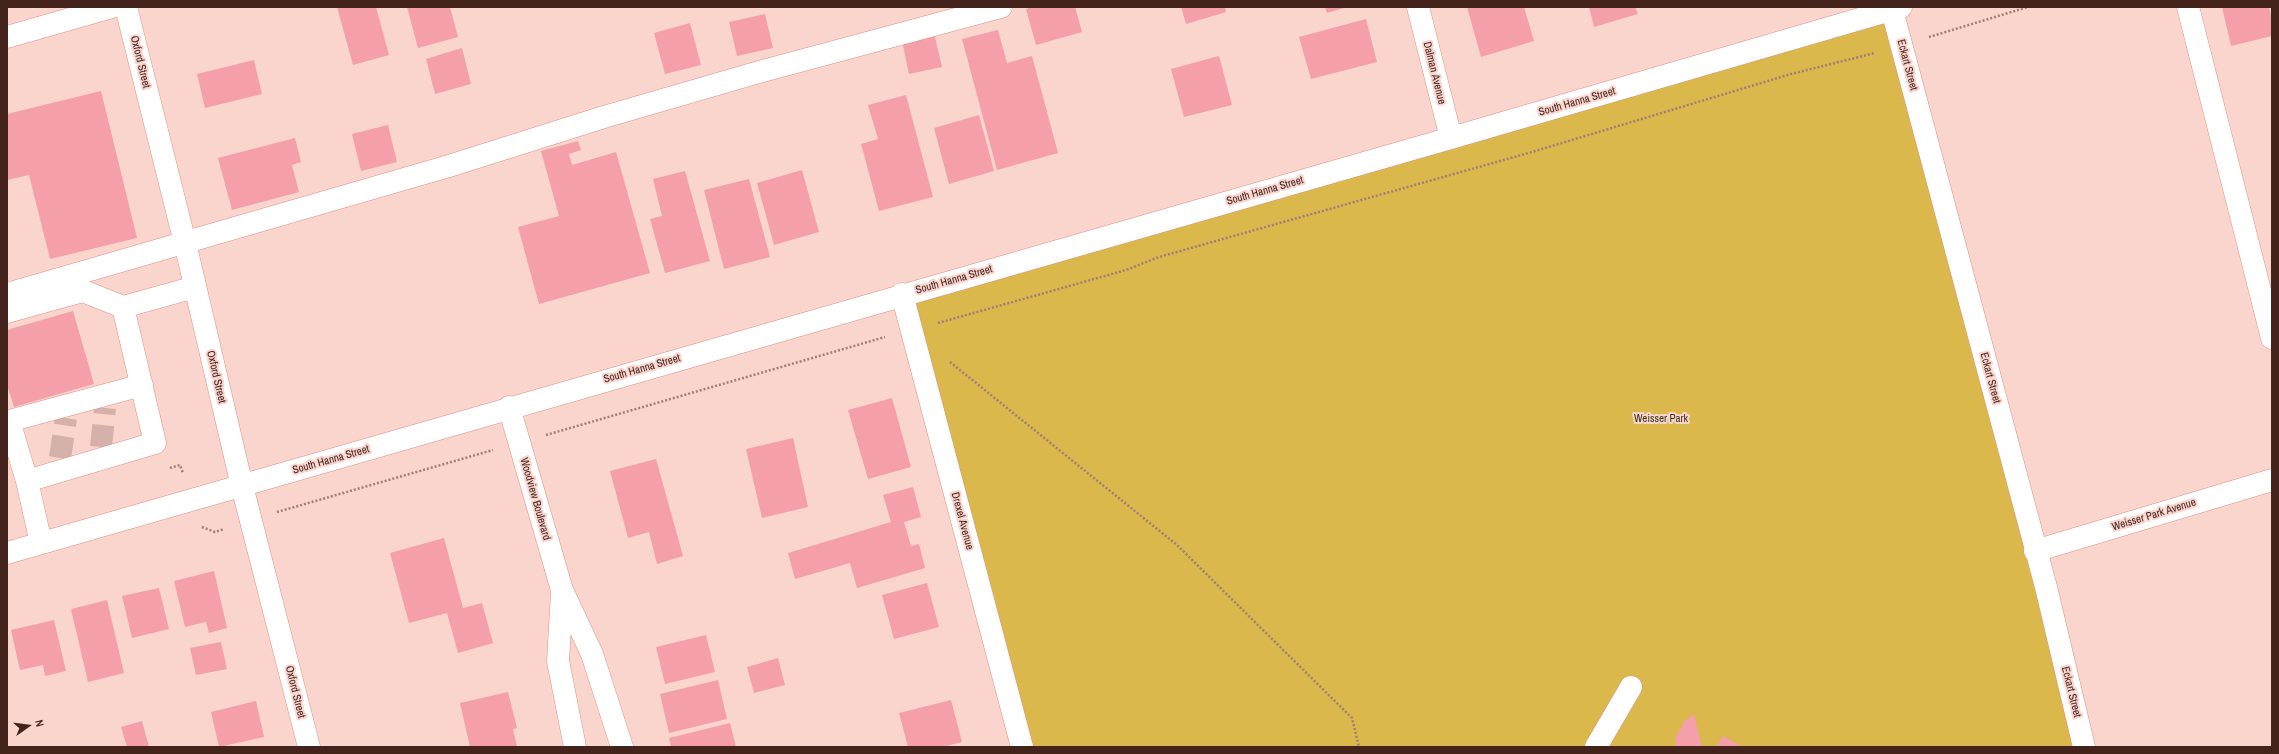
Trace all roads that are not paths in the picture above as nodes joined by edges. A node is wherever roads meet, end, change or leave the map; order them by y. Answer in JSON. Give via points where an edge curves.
{"nodes":[{"id":1,"x":112,"y":7,"type":"edge"},
{"id":2,"x":126,"y":7,"type":"edge"},
{"id":3,"x":1001,"y":7,"type":"edge"},
{"id":4,"x":1418,"y":7,"type":"edge"},
{"id":5,"x":2188,"y":7,"type":"edge"},
{"id":6,"x":1896,"y":8,"type":"edge"},
{"id":7,"x":7,"y":37,"type":"edge"},
{"id":8,"x":1451,"y":138,"type":"junction"},
{"id":9,"x":185,"y":243,"type":"junction"},
{"id":10,"x":195,"y":287,"type":"junction"},
{"id":11,"x":7,"y":294,"type":"edge"},
{"id":12,"x":902,"y":294,"type":"junction"},
{"id":13,"x":123,"y":307,"type":"junction"},
{"id":14,"x":7,"y":312,"type":"edge"},
{"id":15,"x":2272,"y":338,"type":"edge"},
{"id":16,"x":142,"y":385,"type":"junction"},
{"id":17,"x":509,"y":407,"type":"junction"},
{"id":18,"x":8,"y":418,"type":"edge"},
{"id":19,"x":2272,"y":480,"type":"edge"},
{"id":20,"x":27,"y":481,"type":"junction"},
{"id":21,"x":242,"y":486,"type":"junction"},
{"id":22,"x":41,"y":543,"type":"junction"},
{"id":23,"x":2035,"y":551,"type":"junction"},
{"id":24,"x":7,"y":552,"type":"edge"},
{"id":25,"x":562,"y":590,"type":"junction"},
{"id":26,"x":1632,"y":687,"type":"dead end"},
{"id":27,"x":305,"y":746,"type":"edge"},
{"id":28,"x":575,"y":747,"type":"edge"},
{"id":29,"x":622,"y":747,"type":"edge"},
{"id":30,"x":1022,"y":747,"type":"edge"},
{"id":31,"x":1596,"y":747,"type":"edge"},
{"id":32,"x":2084,"y":747,"type":"edge"}],
"edges":[{"from":1,"to":7,"type":"street"},
{"from":2,"to":9,"type":"street","name":"Oxford Street"},
{"from":3,"to":9,"type":"street","via":[[752,74]]},
{"from":4,"to":8,"type":"street","name":"Dalman Avenue"},
{"from":5,"to":15,"type":"street"},
{"from":6,"to":8,"type":"street","name":"South Hanna Street"},
{"from":6,"to":23,"type":"street","name":"Eckart Street"},
{"from":8,"to":12,"type":"street","name":"South Hanna Street"},
{"from":9,"to":10,"type":"street","name":"Oxford Street"},
{"from":9,"to":11,"type":"street"},
{"from":10,"to":13,"type":"street"},
{"from":10,"to":21,"type":"street","name":"Oxford Street"},
{"from":12,"to":17,"type":"street","name":"South Hanna Street"},
{"from":12,"to":30,"type":"street","name":"Drexel Avenue"},
{"from":13,"to":14,"type":"street","via":[[83,291]]},
{"from":13,"to":16,"type":"street"},
{"from":16,"to":18,"type":"street","via":[[106,401],[67,412]]},
{"from":16,"to":20,"type":"street","via":[[156,443],[101,453],[59,465]]},
{"from":17,"to":21,"type":"street","name":"South Hanna Street"},
{"from":17,"to":25,"type":"street","name":"Woodview Boulevard"},
{"from":18,"to":20,"type":"street"},
{"from":19,"to":23,"type":"street","name":"Weisser Park Avenue"},
{"from":20,"to":22,"type":"street"},
{"from":21,"to":22,"type":"street","name":"South Hanna Street"},
{"from":21,"to":27,"type":"street","name":"Oxford Street"},
{"from":22,"to":24,"type":"street","name":"South Hanna Street"},
{"from":23,"to":32,"type":"street","name":"Eckart Street"},
{"from":25,"to":28,"type":"street","name":"Woodview Boulevard","via":[[558,661]]},
{"from":25,"to":29,"type":"street","name":"Woodview Boulevard","via":[[592,654]]},
{"from":26,"to":31,"type":"street"}]}
